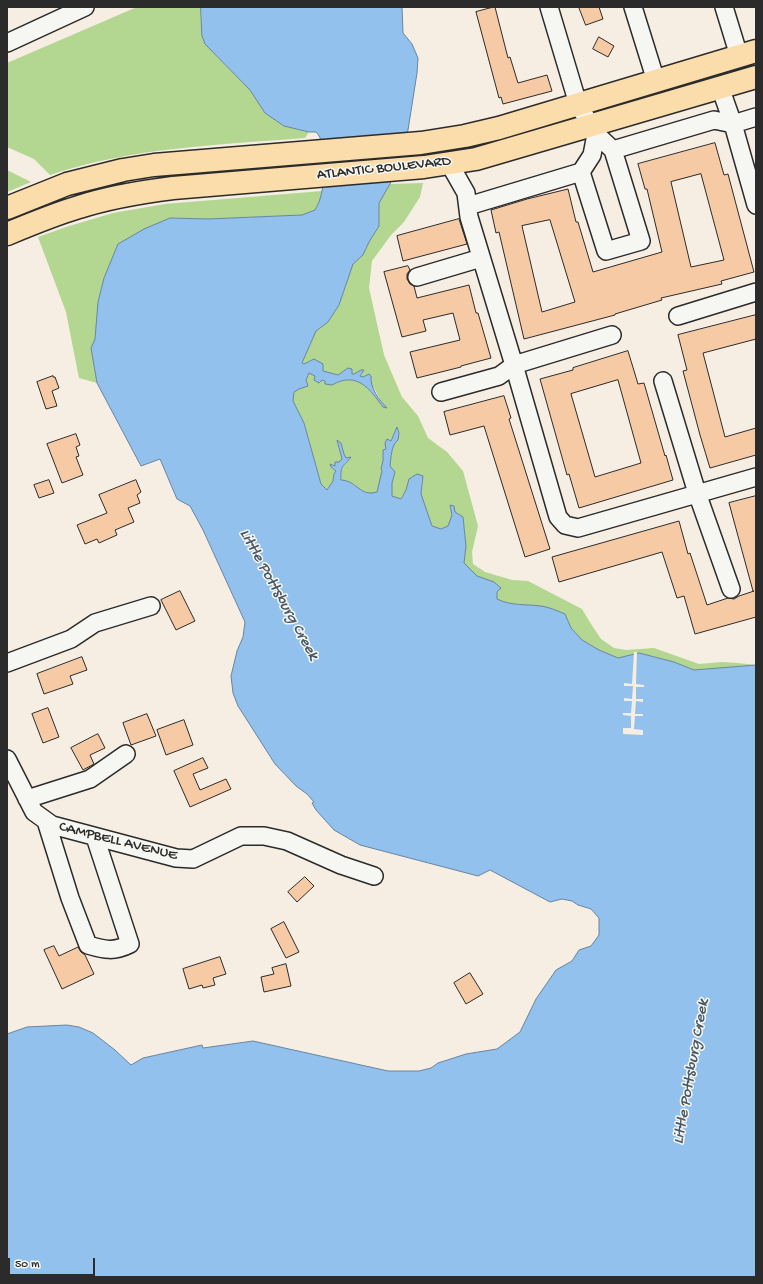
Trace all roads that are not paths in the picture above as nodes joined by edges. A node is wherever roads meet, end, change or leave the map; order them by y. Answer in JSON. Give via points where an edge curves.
{"nodes":[{"id":1,"x":85,"y":7,"type":"edge"},
{"id":2,"x":549,"y":7,"type":"edge"},
{"id":3,"x":633,"y":7,"type":"edge"},
{"id":4,"x":724,"y":7,"type":"edge"},
{"id":5,"x":7,"y":43,"type":"edge"},
{"id":6,"x":748,"y":53,"type":"edge"},
{"id":7,"x":756,"y":76,"type":"edge"},
{"id":8,"x":656,"y":81,"type":"junction"},
{"id":9,"x":720,"y":87,"type":"junction"},
{"id":10,"x":578,"y":104,"type":"junction"},
{"id":11,"x":756,"y":117,"type":"edge"},
{"id":12,"x":733,"y":124,"type":"junction"},
{"id":13,"x":594,"y":130,"type":"junction"},
{"id":14,"x":613,"y":150,"type":"junction"},
{"id":15,"x":449,"y":164,"type":"junction"},
{"id":16,"x":581,"y":172,"type":"junction"},
{"id":17,"x":48,"y":191,"type":"junction"},
{"id":18,"x":756,"y":205,"type":"edge"},
{"id":19,"x":468,"y":206,"type":"junction"},
{"id":20,"x":7,"y":208,"type":"edge"},
{"id":21,"x":58,"y":214,"type":"junction"},
{"id":22,"x":7,"y":234,"type":"edge"},
{"id":23,"x":481,"y":258,"type":"junction"},
{"id":24,"x":417,"y":276,"type":"dead end"},
{"id":25,"x":756,"y":292,"type":"edge"},
{"id":26,"x":678,"y":316,"type":"dead end"},
{"id":27,"x":612,"y":335,"type":"dead end"},
{"id":28,"x":514,"y":365,"type":"junction"},
{"id":29,"x":663,"y":381,"type":"dead end"},
{"id":30,"x":441,"y":392,"type":"dead end"},
{"id":31,"x":756,"y":477,"type":"edge"},
{"id":32,"x":697,"y":493,"type":"junction"},
{"id":33,"x":731,"y":589,"type":"dead end"},
{"id":34,"x":151,"y":606,"type":"dead end"},
{"id":35,"x":7,"y":663,"type":"edge"},
{"id":36,"x":126,"y":754,"type":"dead end"},
{"id":37,"x":11,"y":767,"type":"edge"},
{"id":38,"x":7,"y":791,"type":"edge"},
{"id":39,"x":27,"y":799,"type":"junction"},
{"id":40,"x":46,"y":821,"type":"junction"},
{"id":41,"x":95,"y":836,"type":"junction"},
{"id":42,"x":374,"y":876,"type":"dead end"}],
"edges":[{"from":1,"to":5,"type":"street"},
{"from":2,"to":10,"type":"street"},
{"from":3,"to":8,"type":"street"},
{"from":4,"to":6,"type":"street"},
{"from":6,"to":8,"type":"main road","name":"ATLANTIC BOULEVARD"},
{"from":7,"to":9,"type":"main road","name":"ATLANTIC BOULEVARD"},
{"from":8,"to":10,"type":"main road","name":"ATLANTIC BOULEVARD"},
{"from":9,"to":12,"type":"street"},
{"from":9,"to":13,"type":"main road","name":"ATLANTIC BOULEVARD"},
{"from":10,"to":13,"type":"street"},
{"from":10,"to":17,"type":"main road","name":"ATLANTIC BOULEVARD","via":[[465,136],[422,143],[154,165],[88,178]]},
{"from":11,"to":12,"type":"street"},
{"from":12,"to":14,"type":"street","via":[[714,120]]},
{"from":12,"to":18,"type":"street"},
{"from":13,"to":14,"type":"street"},
{"from":13,"to":15,"type":"main road","name":"ATLANTIC BOULEVARD"},
{"from":13,"to":16,"type":"street","via":[[592,156]]},
{"from":14,"to":16,"type":"street","via":[[641,240],[606,251]]},
{"from":15,"to":19,"type":"street","via":[[466,193]]},
{"from":15,"to":21,"type":"main road","name":"ATLANTIC BOULEVARD","via":[[173,188],[101,201]]},
{"from":16,"to":19,"type":"street"},
{"from":17,"to":20,"type":"main road","name":"ATLANTIC BOULEVARD"},
{"from":17,"to":21,"type":"street"},
{"from":19,"to":23,"type":"street"},
{"from":21,"to":22,"type":"main road","name":"ATLANTIC BOULEVARD"},
{"from":23,"to":24,"type":"street"},
{"from":23,"to":28,"type":"street"},
{"from":25,"to":26,"type":"street"},
{"from":27,"to":28,"type":"street"},
{"from":28,"to":30,"type":"street","via":[[499,376]]},
{"from":28,"to":32,"type":"street","via":[[558,517],[565,525],[578,528]]},
{"from":29,"to":32,"type":"street"},
{"from":31,"to":32,"type":"street"},
{"from":32,"to":33,"type":"street"},
{"from":34,"to":35,"type":"street","via":[[95,623],[70,639]]},
{"from":36,"to":39,"type":"street","via":[[90,779]]},
{"from":37,"to":38,"type":"street"},
{"from":37,"to":39,"type":"street","name":"CAMPBELL AVENUE"},
{"from":39,"to":40,"type":"street","name":"CAMPBELL AVENUE","via":[[34,812]]},
{"from":40,"to":41,"type":"street","name":"CAMPBELL AVENUE","via":[[52,825]]},
{"from":40,"to":41,"type":"street","via":[[88,945],[105,950],[120,949],[130,944]]},
{"from":41,"to":42,"type":"street","name":"CAMPBELL AVENUE","via":[[176,858],[193,859],[241,836],[264,836],[287,841],[341,865]]}]}
